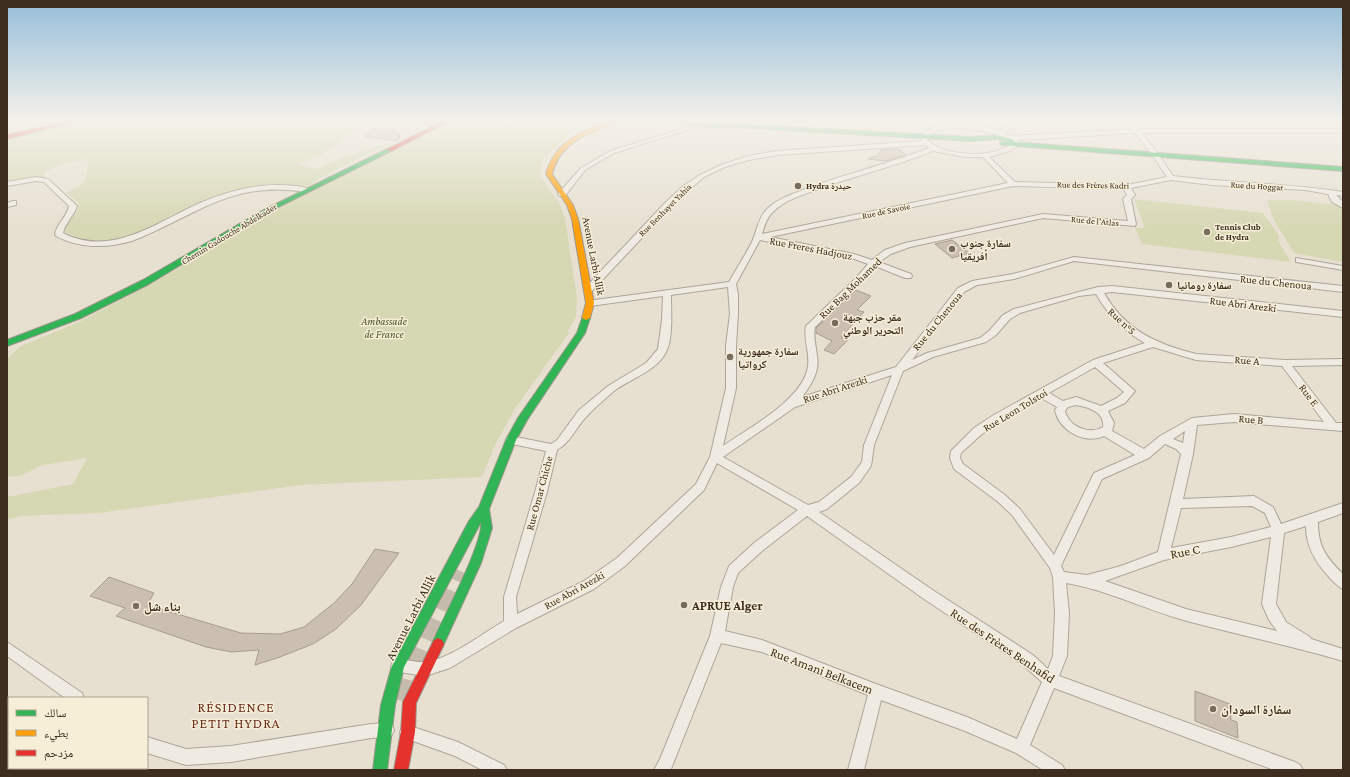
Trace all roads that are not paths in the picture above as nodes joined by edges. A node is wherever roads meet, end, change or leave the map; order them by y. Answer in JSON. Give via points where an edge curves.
{"nodes":[{"id":1,"x":374,"y":156,"type":"edge"},
{"id":2,"x":556,"y":156,"type":"edge"},
{"id":3,"x":605,"y":156,"type":"edge"},
{"id":4,"x":758,"y":156,"type":"edge"},
{"id":5,"x":911,"y":156,"type":"edge"},
{"id":6,"x":985,"y":156,"type":"edge"},
{"id":7,"x":1157,"y":156,"type":"edge"},
{"id":8,"x":1173,"y":156,"type":"edge"},
{"id":9,"x":1343,"y":169,"type":"edge"},
{"id":10,"x":1171,"y":178,"type":"junction"},
{"id":11,"x":7,"y":184,"type":"edge"},
{"id":12,"x":1014,"y":184,"type":"junction"},
{"id":13,"x":1127,"y":187,"type":"junction"},
{"id":14,"x":305,"y":190,"type":"junction"},
{"id":15,"x":1331,"y":192,"type":"junction"},
{"id":16,"x":562,"y":194,"type":"junction"},
{"id":17,"x":1343,"y":194,"type":"edge"},
{"id":18,"x":1343,"y":206,"type":"edge"},
{"id":19,"x":1043,"y":216,"type":"joint"},
{"id":20,"x":758,"y":237,"type":"junction"},
{"id":21,"x":1300,"y":260,"type":"dead end"},
{"id":22,"x":874,"y":262,"type":"junction"},
{"id":23,"x":1343,"y":268,"type":"edge"},
{"id":24,"x":908,"y":276,"type":"dead end"},
{"id":25,"x":732,"y":284,"type":"junction"},
{"id":26,"x":1343,"y":288,"type":"edge"},
{"id":27,"x":588,"y":290,"type":"junction"},
{"id":28,"x":1098,"y":290,"type":"junction"},
{"id":29,"x":667,"y":292,"type":"junction"},
{"id":30,"x":590,"y":303,"type":"junction"},
{"id":31,"x":1343,"y":314,"type":"edge"},
{"id":32,"x":7,"y":343,"type":"edge"},
{"id":33,"x":1154,"y":343,"type":"junction"},
{"id":34,"x":1096,"y":362,"type":"junction"},
{"id":35,"x":1343,"y":362,"type":"edge"},
{"id":36,"x":1285,"y":363,"type":"junction"},
{"id":37,"x":898,"y":369,"type":"junction"},
{"id":38,"x":1042,"y":394,"type":"junction"},
{"id":39,"x":791,"y":404,"type":"junction"},
{"id":40,"x":1062,"y":405,"type":"junction"},
{"id":41,"x":1100,"y":410,"type":"junction"},
{"id":42,"x":1192,"y":422,"type":"junction"},
{"id":43,"x":1338,"y":426,"type":"edge"},
{"id":44,"x":1105,"y":432,"type":"junction"},
{"id":45,"x":1164,"y":439,"type":"junction"},
{"id":46,"x":511,"y":440,"type":"junction"},
{"id":47,"x":552,"y":448,"type":"junction"},
{"id":48,"x":1188,"y":454,"type":"junction"},
{"id":49,"x":1145,"y":455,"type":"junction"},
{"id":50,"x":715,"y":456,"type":"junction"},
{"id":51,"x":1177,"y":504,"type":"junction"},
{"id":52,"x":1343,"y":508,"type":"edge"},
{"id":53,"x":484,"y":509,"type":"junction"},
{"id":54,"x":807,"y":510,"type":"junction"},
{"id":55,"x":1312,"y":519,"type":"junction"},
{"id":56,"x":1278,"y":530,"type":"junction"},
{"id":57,"x":1163,"y":555,"type":"junction"},
{"id":58,"x":1057,"y":571,"type":"junction"},
{"id":59,"x":1087,"y":581,"type":"junction"},
{"id":60,"x":1343,"y":583,"type":"edge"},
{"id":61,"x":511,"y":624,"type":"junction"},
{"id":62,"x":717,"y":636,"type":"junction"},
{"id":63,"x":1310,"y":645,"type":"junction"},
{"id":64,"x":7,"y":648,"type":"edge"},
{"id":65,"x":1343,"y":655,"type":"edge"},
{"id":66,"x":398,"y":666,"type":"junction"},
{"id":67,"x":424,"y":669,"type":"junction"},
{"id":68,"x":1049,"y":679,"type":"junction"},
{"id":69,"x":876,"y":691,"type":"junction"},
{"id":70,"x":76,"y":697,"type":"edge"},
{"id":71,"x":384,"y":730,"type":"junction"},
{"id":72,"x":408,"y":732,"type":"junction"},
{"id":73,"x":148,"y":744,"type":"edge"},
{"id":74,"x":1021,"y":748,"type":"junction"},
{"id":75,"x":403,"y":764,"type":"edge"},
{"id":76,"x":380,"y":770,"type":"edge"},
{"id":77,"x":415,"y":770,"type":"edge"},
{"id":78,"x":499,"y":770,"type":"edge"},
{"id":79,"x":662,"y":770,"type":"edge"},
{"id":80,"x":856,"y":770,"type":"edge"},
{"id":81,"x":1057,"y":770,"type":"edge"},
{"id":82,"x":1295,"y":770,"type":"edge"}],
"edges":[{"from":1,"to":14,"type":"street","name":"Chemin Gadouche Abdelkader"},
{"from":2,"to":16,"type":"street","name":"Avenue Larbi Allik","via":[[549,174]]},
{"from":3,"to":16,"type":"street","via":[[583,169]]},
{"from":4,"to":27,"type":"street","name":"Rue Benhayet Yahia","via":[[723,166],[702,176],[686,188]]},
{"from":5,"to":20,"type":"street","via":[[834,181],[784,201],[769,211]]},
{"from":6,"to":12,"type":"street"},
{"from":7,"to":10,"type":"street"},
{"from":8,"to":9,"type":"street"},
{"from":10,"to":13,"type":"street","name":"Rue des Frères Kadri"},
{"from":10,"to":15,"type":"street","name":"Rue du Hoggar"},
{"from":11,"to":14,"type":"street","via":[[36,179],[46,180],[73,206],[60,225],[59,234],[67,239],[95,244],[125,241],[147,234],[194,209],[238,192],[282,187]]},
{"from":12,"to":13,"type":"street","name":"Rue des Frères Kadri"},
{"from":12,"to":20,"type":"street","name":"Rue de Savoie"},
{"from":13,"to":19,"type":"street","name":"Rue de l'Atlas","via":[[1131,195],[1126,199],[1132,224]]},
{"from":14,"to":32,"type":"street","name":"Chemin Gadouche Abdelkader","via":[[146,282],[78,316]]},
{"from":15,"to":17,"type":"street","name":"Rue du Hoggar"},
{"from":15,"to":18,"type":"street","via":[[1335,200]]},
{"from":16,"to":27,"type":"street","name":"Avenue Larbi Allik","via":[[576,219]]},
{"from":19,"to":22,"type":"street","name":"Rue Bag Mohamed","via":[[902,247],[888,252]]},
{"from":20,"to":22,"type":"street","name":"Rue Freres Hadjouz"},
{"from":20,"to":25,"type":"street"},
{"from":21,"to":23,"type":"street"},
{"from":22,"to":24,"type":"street","name":"Rue Freres Hadjouz"},
{"from":22,"to":39,"type":"street","name":"Rue Bag Mohamed","via":[[811,326],[808,333],[814,364],[812,373]]},
{"from":25,"to":29,"type":"street"},
{"from":25,"to":50,"type":"street","via":[[734,314],[731,388]]},
{"from":26,"to":37,"type":"street","name":"Rue du Chenoua","via":[[1074,260],[976,283],[960,290]]},
{"from":27,"to":30,"type":"street","name":"Avenue Larbi Allik"},
{"from":28,"to":31,"type":"street","name":"Rue Abri Arezki","via":[[1126,289]]},
{"from":28,"to":33,"type":"street","name":"Rue n°5","via":[[1105,306],[1116,318],[1133,333]]},
{"from":28,"to":37,"type":"street","name":"Rue Abri Arezki","via":[[1008,314],[990,336],[983,340],[930,355]]},
{"from":29,"to":30,"type":"street"},
{"from":29,"to":47,"type":"street","name":"Rue Omar Chiche","via":[[667,320],[660,354],[649,365],[612,388],[583,413],[561,443]]},
{"from":30,"to":46,"type":"street","name":"Avenue Larbi Allik","via":[[581,333],[523,418]]},
{"from":33,"to":34,"type":"street","name":"Rue Leon Tolstoi"},
{"from":33,"to":36,"type":"street","name":"Rue A","via":[[1196,357]]},
{"from":34,"to":38,"type":"street","name":"Rue Leon Tolstoi"},
{"from":34,"to":41,"type":"street","via":[[1130,391],[1116,404]]},
{"from":35,"to":36,"type":"street","name":"Rue A"},
{"from":36,"to":43,"type":"street","name":"Rue E"},
{"from":37,"to":39,"type":"street","name":"Rue Abri Arezki"},
{"from":37,"to":54,"type":"street","name":"Rue du Chenoua","via":[[869,445],[867,463],[855,480],[824,506]]},
{"from":38,"to":40,"type":"street"},
{"from":38,"to":58,"type":"street","name":"Rue Leon Tolstoi","via":[[978,431],[956,450],[955,458],[958,466],[1016,512]]},
{"from":39,"to":50,"type":"street","name":"Rue Abri Arezki"},
{"from":40,"to":41,"type":"street","via":[[1076,401],[1084,402]]},
{"from":40,"to":44,"type":"street","via":[[1059,413],[1061,419],[1073,429],[1090,434]]},
{"from":41,"to":44,"type":"street","via":[[1110,424]]},
{"from":42,"to":43,"type":"street","name":"Rue B","via":[[1234,418]]},
{"from":42,"to":45,"type":"street","name":"Rue B"},
{"from":42,"to":48,"type":"street"},
{"from":44,"to":49,"type":"street"},
{"from":45,"to":48,"type":"street","via":[[1180,446]]},
{"from":45,"to":49,"type":"street","name":"Rue B"},
{"from":46,"to":47,"type":"street"},
{"from":46,"to":53,"type":"street","name":"Avenue Larbi Allik"},
{"from":47,"to":61,"type":"street","name":"Rue Omar Chiche","via":[[510,597]]},
{"from":48,"to":51,"type":"street"},
{"from":49,"to":58,"type":"street","name":"Rue B","via":[[1098,476],[1070,532]]},
{"from":50,"to":54,"type":"street","name":"Rue des Frères Benhafid"},
{"from":50,"to":61,"type":"street","name":"Rue Abri Arezki","via":[[700,487],[621,562],[589,585]]},
{"from":51,"to":56,"type":"street","via":[[1254,501],[1269,510]]},
{"from":51,"to":57,"type":"street"},
{"from":52,"to":55,"type":"street","name":"Rue C"},
{"from":53,"to":66,"type":"street","name":"Avenue Larbi Allik","via":[[473,524]]},
{"from":53,"to":67,"type":"street","name":"Avenue Larbi Allik","via":[[487,528],[475,563]]},
{"from":54,"to":62,"type":"street","name":"Rue du Chenoua","via":[[733,570]]},
{"from":54,"to":68,"type":"street","name":"Rue des Frères Benhafid","via":[[1028,660]]},
{"from":55,"to":56,"type":"street","name":"Rue C"},
{"from":55,"to":60,"type":"street","via":[[1311,533],[1314,545],[1325,563]]},
{"from":56,"to":57,"type":"street","name":"Rue C"},
{"from":56,"to":63,"type":"street","via":[[1269,604],[1281,626]]},
{"from":57,"to":59,"type":"street","name":"Rue C"},
{"from":58,"to":59,"type":"street","name":"Rue C"},
{"from":58,"to":68,"type":"street","via":[[1062,613],[1060,656]]},
{"from":59,"to":63,"type":"street","via":[[1186,615]]},
{"from":61,"to":67,"type":"street","name":"Rue Abri Arezki","via":[[445,663]]},
{"from":62,"to":69,"type":"street","name":"Rue Amani Belkacem","via":[[762,646]]},
{"from":62,"to":79,"type":"street"},
{"from":63,"to":65,"type":"street"},
{"from":64,"to":70,"type":"street"},
{"from":66,"to":67,"type":"street","name":"Rue Abri Arezki"},
{"from":66,"to":71,"type":"street","name":"Avenue Larbi Allik"},
{"from":67,"to":72,"type":"street","name":"Avenue Larbi Allik","via":[[410,702]]},
{"from":68,"to":74,"type":"street"},
{"from":68,"to":82,"type":"street","name":"Rue des Frères Benhafid"},
{"from":69,"to":74,"type":"street","name":"Rue Amani Belkacem","via":[[959,721]]},
{"from":69,"to":80,"type":"street"},
{"from":71,"to":72,"type":"street"},
{"from":71,"to":73,"type":"street","via":[[231,754],[186,758]]},
{"from":71,"to":75,"type":"street"},
{"from":71,"to":76,"type":"street","name":"Avenue Larbi Allik"},
{"from":72,"to":75,"type":"street","name":"Avenue Larbi Allik"},
{"from":72,"to":78,"type":"street","via":[[458,750]]},
{"from":74,"to":81,"type":"street","name":"Rue Amani Belkacem"},
{"from":75,"to":77,"type":"street"}]}
